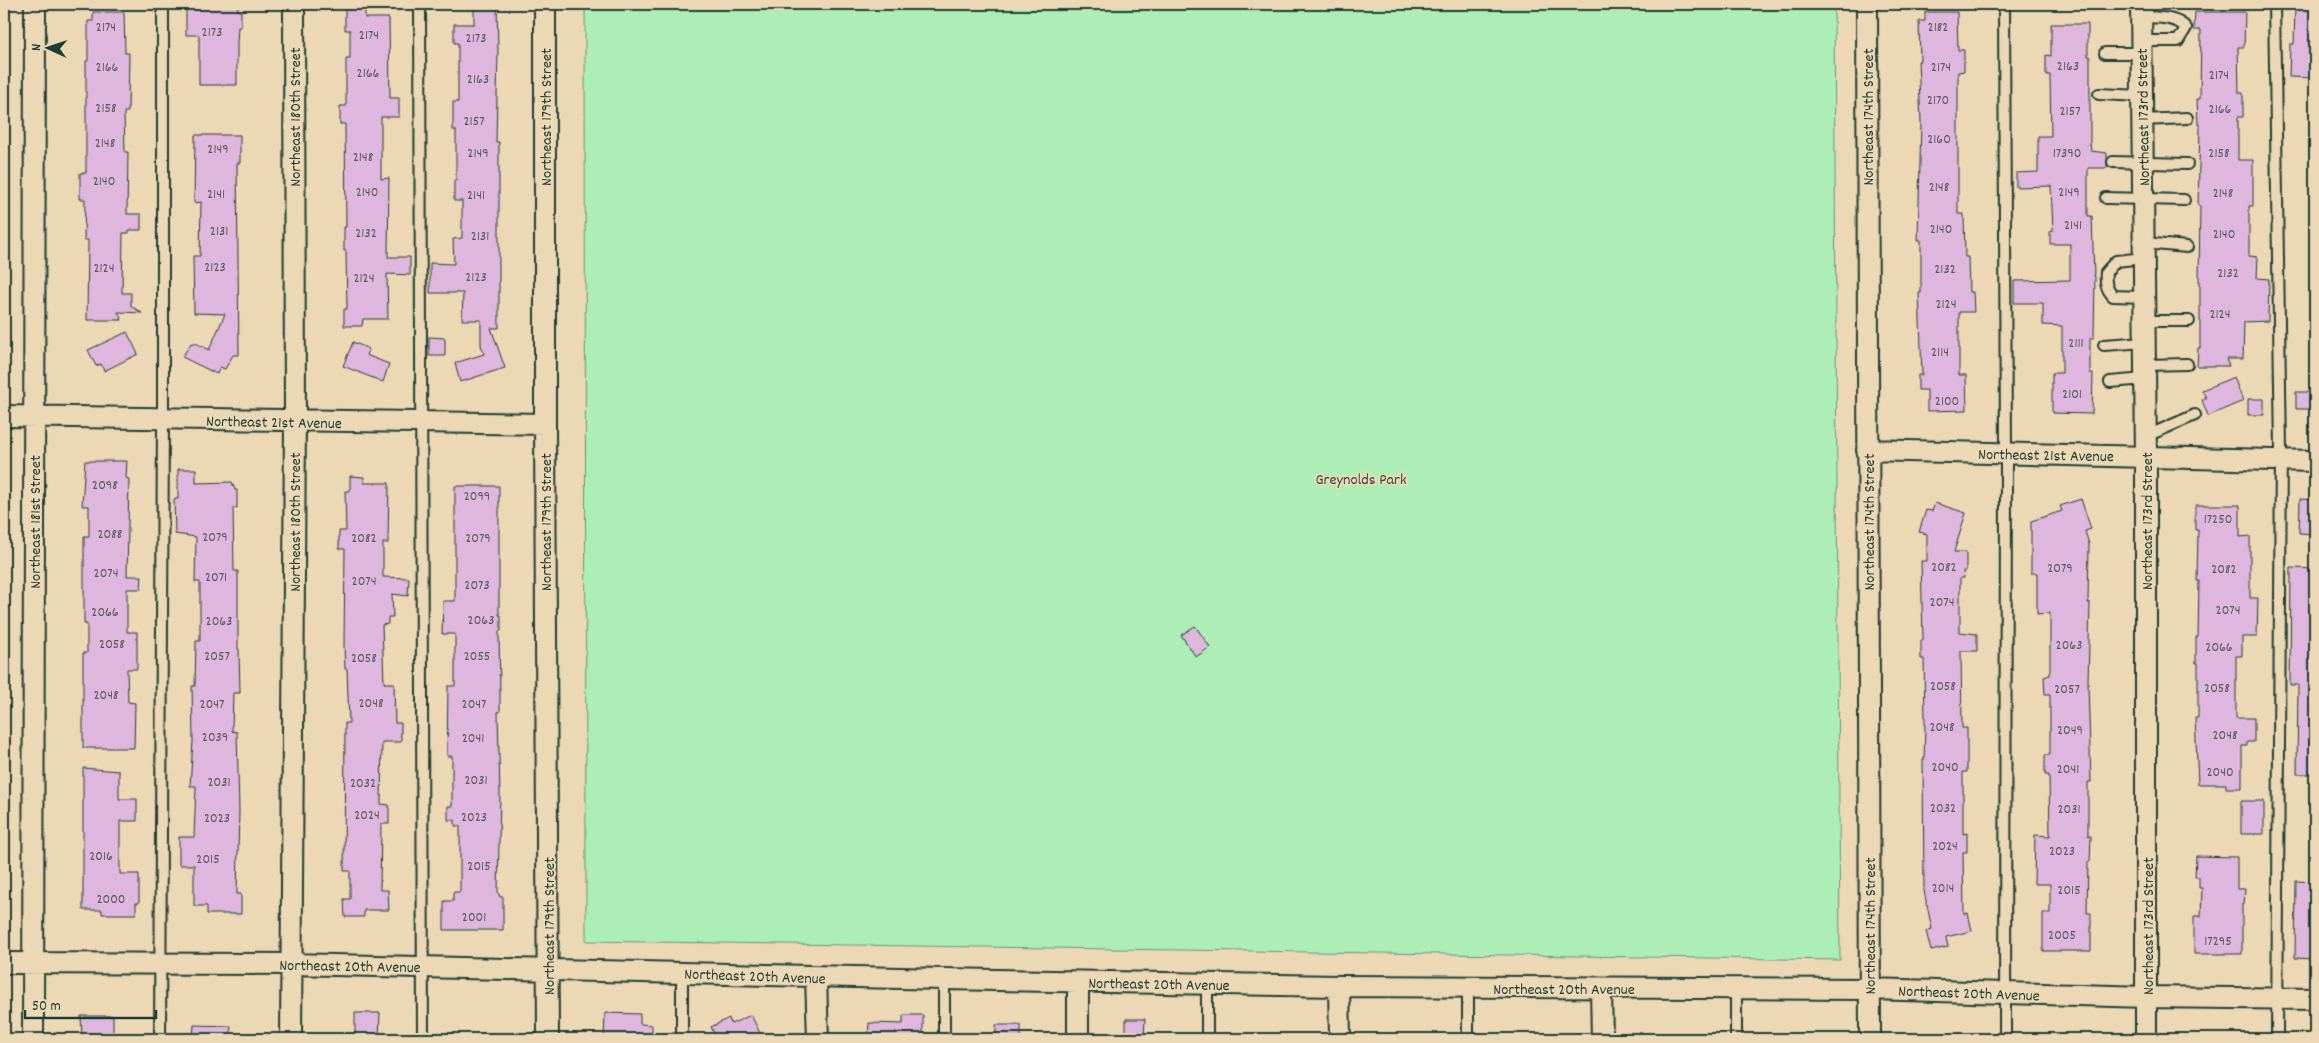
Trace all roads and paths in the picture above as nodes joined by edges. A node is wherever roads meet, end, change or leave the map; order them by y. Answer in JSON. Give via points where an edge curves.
{"nodes":[{"id":1,"x":35,"y":4,"type":"edge"},
{"id":2,"x":163,"y":4,"type":"edge"},
{"id":3,"x":294,"y":4,"type":"edge"},
{"id":4,"x":420,"y":4,"type":"edge"},
{"id":5,"x":545,"y":4,"type":"edge"},
{"id":6,"x":1867,"y":4,"type":"edge"},
{"id":7,"x":2004,"y":4,"type":"edge"},
{"id":8,"x":2274,"y":4,"type":"edge"},
{"id":9,"x":2141,"y":10,"type":"edge"},
{"id":10,"x":2142,"y":47,"type":"junction"},
{"id":11,"x":2105,"y":53,"type":"dead end"},
{"id":12,"x":2100,"y":94,"type":"dead end"},
{"id":13,"x":2142,"y":96,"type":"junction"},
{"id":14,"x":2187,"y":118,"type":"dead end"},
{"id":15,"x":2142,"y":120,"type":"junction"},
{"id":16,"x":2113,"y":162,"type":"dead end"},
{"id":17,"x":2143,"y":162,"type":"junction"},
{"id":18,"x":2187,"y":164,"type":"dead end"},
{"id":19,"x":2106,"y":198,"type":"dead end"},
{"id":20,"x":2143,"y":199,"type":"junction"},
{"id":21,"x":2184,"y":200,"type":"dead end"},
{"id":22,"x":2187,"y":247,"type":"dead end"},
{"id":23,"x":2144,"y":251,"type":"junction"},
{"id":24,"x":2144,"y":297,"type":"junction"},
{"id":25,"x":2189,"y":320,"type":"dead end"},
{"id":26,"x":2145,"y":321,"type":"junction"},
{"id":27,"x":2145,"y":342,"type":"junction"},
{"id":28,"x":2104,"y":345,"type":"dead end"},
{"id":29,"x":2187,"y":364,"type":"dead end"},
{"id":30,"x":2145,"y":372,"type":"junction"},
{"id":31,"x":2110,"y":382,"type":"dead end"},
{"id":32,"x":2195,"y":415,"type":"dead end"},
{"id":33,"x":4,"y":416,"type":"edge"},
{"id":34,"x":34,"y":417,"type":"junction"},
{"id":35,"x":163,"y":419,"type":"junction"},
{"id":36,"x":295,"y":421,"type":"junction"},
{"id":37,"x":422,"y":423,"type":"junction"},
{"id":38,"x":544,"y":424,"type":"junction"},
{"id":39,"x":2146,"y":432,"type":"junction"},
{"id":40,"x":1867,"y":450,"type":"junction"},
{"id":41,"x":2006,"y":453,"type":"junction"},
{"id":42,"x":2146,"y":456,"type":"junction"},
{"id":43,"x":2280,"y":460,"type":"junction"},
{"id":44,"x":2315,"y":461,"type":"edge"},
{"id":45,"x":4,"y":963,"type":"edge"},
{"id":46,"x":34,"y":964,"type":"junction"},
{"id":47,"x":160,"y":964,"type":"junction"},
{"id":48,"x":292,"y":964,"type":"junction"},
{"id":49,"x":423,"y":966,"type":"junction"},
{"id":50,"x":548,"y":968,"type":"junction"},
{"id":51,"x":682,"y":973,"type":"junction"},
{"id":52,"x":816,"y":977,"type":"junction"},
{"id":53,"x":944,"y":979,"type":"junction"},
{"id":54,"x":1078,"y":982,"type":"junction"},
{"id":55,"x":1207,"y":984,"type":"junction"},
{"id":56,"x":1339,"y":986,"type":"junction"},
{"id":57,"x":1468,"y":987,"type":"junction"},
{"id":58,"x":1601,"y":988,"type":"junction"},
{"id":59,"x":1736,"y":989,"type":"junction"},
{"id":60,"x":1869,"y":989,"type":"junction"},
{"id":61,"x":2005,"y":993,"type":"junction"},
{"id":62,"x":2147,"y":997,"type":"junction"},
{"id":63,"x":2278,"y":998,"type":"junction"},
{"id":64,"x":2315,"y":999,"type":"edge"},
{"id":65,"x":33,"y":1039,"type":"edge"},
{"id":66,"x":160,"y":1039,"type":"edge"},
{"id":67,"x":292,"y":1039,"type":"edge"},
{"id":68,"x":423,"y":1039,"type":"edge"},
{"id":69,"x":548,"y":1039,"type":"edge"},
{"id":70,"x":682,"y":1039,"type":"edge"},
{"id":71,"x":818,"y":1039,"type":"edge"},
{"id":72,"x":944,"y":1039,"type":"edge"},
{"id":73,"x":1078,"y":1039,"type":"edge"},
{"id":74,"x":1207,"y":1039,"type":"edge"},
{"id":75,"x":1340,"y":1039,"type":"edge"},
{"id":76,"x":1468,"y":1039,"type":"edge"},
{"id":77,"x":1602,"y":1039,"type":"edge"},
{"id":78,"x":1736,"y":1039,"type":"edge"},
{"id":79,"x":1870,"y":1039,"type":"edge"},
{"id":80,"x":2005,"y":1039,"type":"edge"},
{"id":81,"x":2146,"y":1039,"type":"edge"},
{"id":82,"x":2278,"y":1039,"type":"edge"}],
"edges":[{"from":1,"to":34,"type":"street","name":"Northeast 181st Street"},
{"from":2,"to":35,"type":"lane"},
{"from":3,"to":36,"type":"street","name":"Northeast 180th Street"},
{"from":4,"to":37,"type":"lane"},
{"from":5,"to":38,"type":"street","name":"Northeast 179th Street"},
{"from":6,"to":40,"type":"street","name":"Northeast 174th Street"},
{"from":7,"to":41,"type":"lane"},
{"from":8,"to":43,"type":"lane"},
{"from":9,"to":10,"type":"street","name":"Northeast 173rd Street"},
{"from":9,"to":10,"type":"lane","via":[[2172,19],[2186,28],[2178,41]]},
{"from":10,"to":11,"type":"lane"},
{"from":10,"to":13,"type":"street","name":"Northeast 173rd Street"},
{"from":12,"to":13,"type":"lane"},
{"from":13,"to":15,"type":"street","name":"Northeast 173rd Street"},
{"from":14,"to":15,"type":"lane"},
{"from":15,"to":17,"type":"street","name":"Northeast 173rd Street"},
{"from":16,"to":17,"type":"lane"},
{"from":17,"to":18,"type":"lane"},
{"from":17,"to":20,"type":"street","name":"Northeast 173rd Street"},
{"from":19,"to":20,"type":"lane"},
{"from":20,"to":21,"type":"lane"},
{"from":20,"to":23,"type":"street","name":"Northeast 173rd Street"},
{"from":22,"to":23,"type":"lane"},
{"from":23,"to":24,"type":"street","name":"Northeast 173rd Street"},
{"from":23,"to":24,"type":"lane","via":[[2116,261],[2106,272],[2105,281],[2113,296]]},
{"from":24,"to":26,"type":"street","name":"Northeast 173rd Street"},
{"from":25,"to":26,"type":"lane"},
{"from":26,"to":27,"type":"street","name":"Northeast 173rd Street"},
{"from":27,"to":28,"type":"lane"},
{"from":27,"to":30,"type":"street","name":"Northeast 173rd Street"},
{"from":29,"to":30,"type":"lane"},
{"from":30,"to":31,"type":"lane"},
{"from":30,"to":39,"type":"street","name":"Northeast 173rd Street"},
{"from":32,"to":39,"type":"lane","via":[[2156,432]]},
{"from":33,"to":34,"type":"street","name":"Northeast 21st Avenue"},
{"from":34,"to":35,"type":"street","name":"Northeast 21st Avenue"},
{"from":34,"to":46,"type":"street","name":"Northeast 181st Street"},
{"from":35,"to":36,"type":"street","name":"Northeast 21st Avenue"},
{"from":35,"to":47,"type":"lane"},
{"from":36,"to":37,"type":"street","name":"Northeast 21st Avenue"},
{"from":36,"to":48,"type":"street","name":"Northeast 180th Street"},
{"from":37,"to":38,"type":"street","name":"Northeast 21st Avenue"},
{"from":37,"to":49,"type":"lane"},
{"from":38,"to":50,"type":"street","name":"Northeast 179th Street"},
{"from":39,"to":42,"type":"street","name":"Northeast 173rd Street"},
{"from":40,"to":41,"type":"street","name":"Northeast 21st Avenue"},
{"from":40,"to":60,"type":"street","name":"Northeast 174th Street"},
{"from":41,"to":42,"type":"street","name":"Northeast 21st Avenue"},
{"from":41,"to":61,"type":"lane"},
{"from":42,"to":43,"type":"street","name":"Northeast 21st Avenue"},
{"from":42,"to":62,"type":"street","name":"Northeast 173rd Street"},
{"from":43,"to":44,"type":"street","name":"Northeast 21st Avenue"},
{"from":43,"to":63,"type":"lane"},
{"from":45,"to":46,"type":"street","name":"Northeast 20th Avenue"},
{"from":46,"to":47,"type":"street","name":"Northeast 20th Avenue"},
{"from":46,"to":65,"type":"street","name":"Northeast 181st Street"},
{"from":47,"to":48,"type":"street","name":"Northeast 20th Avenue"},
{"from":47,"to":66,"type":"lane"},
{"from":48,"to":49,"type":"street","name":"Northeast 20th Avenue"},
{"from":48,"to":67,"type":"street","name":"Northeast 180th Street"},
{"from":49,"to":50,"type":"street","name":"Northeast 20th Avenue"},
{"from":49,"to":68,"type":"lane"},
{"from":50,"to":51,"type":"street","name":"Northeast 20th Avenue"},
{"from":50,"to":69,"type":"street","name":"Northeast 179th Street"},
{"from":51,"to":52,"type":"street","name":"Northeast 20th Avenue"},
{"from":51,"to":70,"type":"lane"},
{"from":52,"to":53,"type":"street","name":"Northeast 20th Avenue"},
{"from":52,"to":71,"type":"street"},
{"from":53,"to":54,"type":"street","name":"Northeast 20th Avenue"},
{"from":53,"to":72,"type":"lane"},
{"from":54,"to":55,"type":"street","name":"Northeast 20th Avenue"},
{"from":54,"to":73,"type":"street"},
{"from":55,"to":56,"type":"street","name":"Northeast 20th Avenue"},
{"from":55,"to":74,"type":"lane"},
{"from":56,"to":57,"type":"street","name":"Northeast 20th Avenue"},
{"from":56,"to":75,"type":"street"},
{"from":57,"to":58,"type":"street","name":"Northeast 20th Avenue"},
{"from":57,"to":76,"type":"lane"},
{"from":58,"to":59,"type":"street","name":"Northeast 20th Avenue"},
{"from":58,"to":77,"type":"street"},
{"from":59,"to":60,"type":"street","name":"Northeast 20th Avenue"},
{"from":59,"to":78,"type":"lane"},
{"from":60,"to":61,"type":"street","name":"Northeast 20th Avenue"},
{"from":60,"to":79,"type":"street","name":"Northeast 174th Street"},
{"from":61,"to":62,"type":"street","name":"Northeast 20th Avenue"},
{"from":61,"to":80,"type":"lane"},
{"from":62,"to":63,"type":"street","name":"Northeast 20th Avenue"},
{"from":62,"to":81,"type":"street","name":"Northeast 173rd Street"},
{"from":63,"to":64,"type":"street","name":"Northeast 20th Avenue"},
{"from":63,"to":82,"type":"lane"}]}
